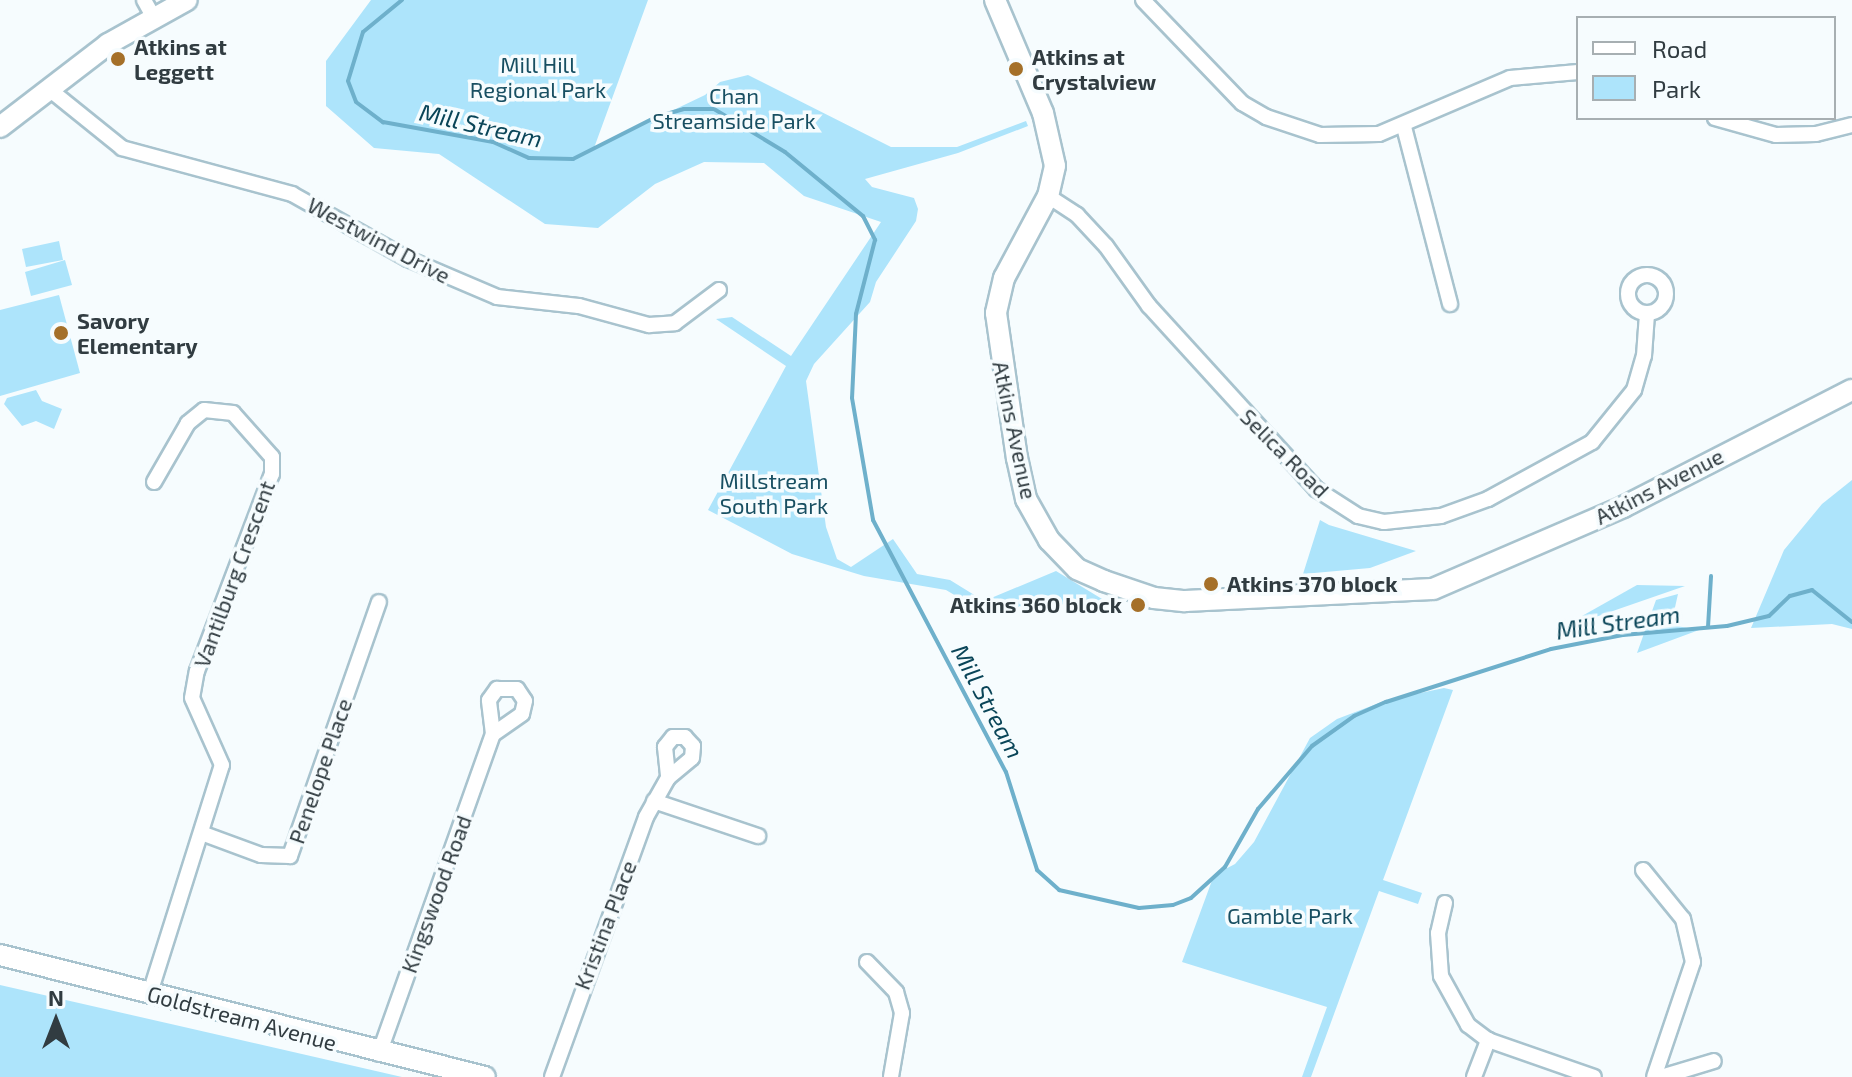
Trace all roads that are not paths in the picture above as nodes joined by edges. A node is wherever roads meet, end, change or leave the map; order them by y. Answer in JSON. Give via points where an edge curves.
{"nodes":[{"id":1,"x":187,"y":0,"type":"edge"},
{"id":2,"x":995,"y":0,"type":"edge"},
{"id":3,"x":1143,"y":0,"type":"edge"},
{"id":4,"x":149,"y":9,"type":"edge"},
{"id":5,"x":1576,"y":72,"type":"edge"},
{"id":6,"x":49,"y":89,"type":"junction"},
{"id":7,"x":1722,"y":120,"type":"edge"},
{"id":8,"x":1852,"y":125,"type":"edge"},
{"id":9,"x":0,"y":127,"type":"edge"},
{"id":10,"x":1404,"y":127,"type":"junction"},
{"id":11,"x":1048,"y":196,"type":"junction"},
{"id":12,"x":719,"y":290,"type":"dead end"},
{"id":13,"x":1450,"y":304,"type":"dead end"},
{"id":14,"x":1647,"y":314,"type":"dead end"},
{"id":15,"x":1852,"y":390,"type":"edge"},
{"id":16,"x":154,"y":482,"type":"dead end"},
{"id":17,"x":379,"y":602,"type":"dead end"},
{"id":18,"x":493,"y":734,"type":"dead end"},
{"id":19,"x":668,"y":778,"type":"dead end"},
{"id":20,"x":654,"y":801,"type":"junction"},
{"id":21,"x":204,"y":834,"type":"junction"},
{"id":22,"x":758,"y":836,"type":"dead end"},
{"id":23,"x":1643,"y":870,"type":"dead end"},
{"id":24,"x":1445,"y":903,"type":"dead end"},
{"id":25,"x":0,"y":955,"type":"edge"},
{"id":26,"x":867,"y":962,"type":"dead end"},
{"id":27,"x":150,"y":993,"type":"junction"},
{"id":28,"x":1488,"y":1040,"type":"junction"},
{"id":29,"x":379,"y":1054,"type":"junction"},
{"id":30,"x":1714,"y":1061,"type":"dead end"},
{"id":31,"x":485,"y":1077,"type":"edge"},
{"id":32,"x":552,"y":1077,"type":"edge"},
{"id":33,"x":891,"y":1077,"type":"edge"},
{"id":34,"x":1474,"y":1077,"type":"edge"},
{"id":35,"x":1594,"y":1077,"type":"edge"},
{"id":36,"x":1654,"y":1077,"type":"edge"},
{"id":37,"x":1661,"y":1077,"type":"edge"}],
"edges":[{"from":1,"to":4,"type":"street"},
{"from":2,"to":11,"type":"street","name":"Atkins Avenue","via":[[1050,135],[1055,166]]},
{"from":3,"to":10,"type":"street","via":[[1218,83],[1266,117],[1320,135],[1353,138]]},
{"from":4,"to":6,"type":"street"},
{"from":5,"to":10,"type":"street","via":[[1510,78]]},
{"from":6,"to":9,"type":"street"},
{"from":6,"to":12,"type":"street","name":"Westwind Drive","via":[[122,148],[292,194],[408,259],[497,297],[579,306],[649,325],[675,323]]},
{"from":7,"to":8,"type":"street","via":[[1776,135],[1816,134]]},
{"from":10,"to":13,"type":"street"},
{"from":11,"to":14,"type":"street","name":"Selica Road","via":[[1077,215],[1106,246],[1149,306],[1316,489],[1358,516],[1384,522],[1441,516],[1488,499],[1592,442],[1634,390],[1644,356]]},
{"from":11,"to":15,"type":"street","name":"Atkins Avenue","via":[[1004,278],[996,313],[1021,478],[1036,519],[1077,569],[1154,598],[1220,602],[1433,589],[1623,507]]},
{"from":16,"to":21,"type":"street","name":"Vantilburg Crescent","via":[[188,423],[204,410],[233,413],[272,457],[272,474],[197,671],[192,698],[222,765]]},
{"from":17,"to":21,"type":"street","name":"Penelope Place","via":[[290,856],[261,855]]},
{"from":18,"to":29,"type":"street","name":"Kingswood Road"},
{"from":19,"to":20,"type":"street","name":"Kristina Place"},
{"from":20,"to":22,"type":"street"},
{"from":20,"to":32,"type":"street","name":"Kristina Place"},
{"from":21,"to":27,"type":"street","name":"Vantilburg Crescent"},
{"from":23,"to":36,"type":"street","via":[[1683,919],[1693,962]]},
{"from":24,"to":28,"type":"street","via":[[1438,933],[1441,976],[1456,1010]]},
{"from":25,"to":27,"type":"street","name":"Goldstream Avenue"},
{"from":26,"to":33,"type":"street","via":[[896,992],[902,1013]]},
{"from":27,"to":29,"type":"street","name":"Goldstream Avenue"},
{"from":28,"to":34,"type":"street"},
{"from":28,"to":35,"type":"street"},
{"from":29,"to":31,"type":"street","name":"Goldstream Avenue"},
{"from":30,"to":37,"type":"street"}]}
